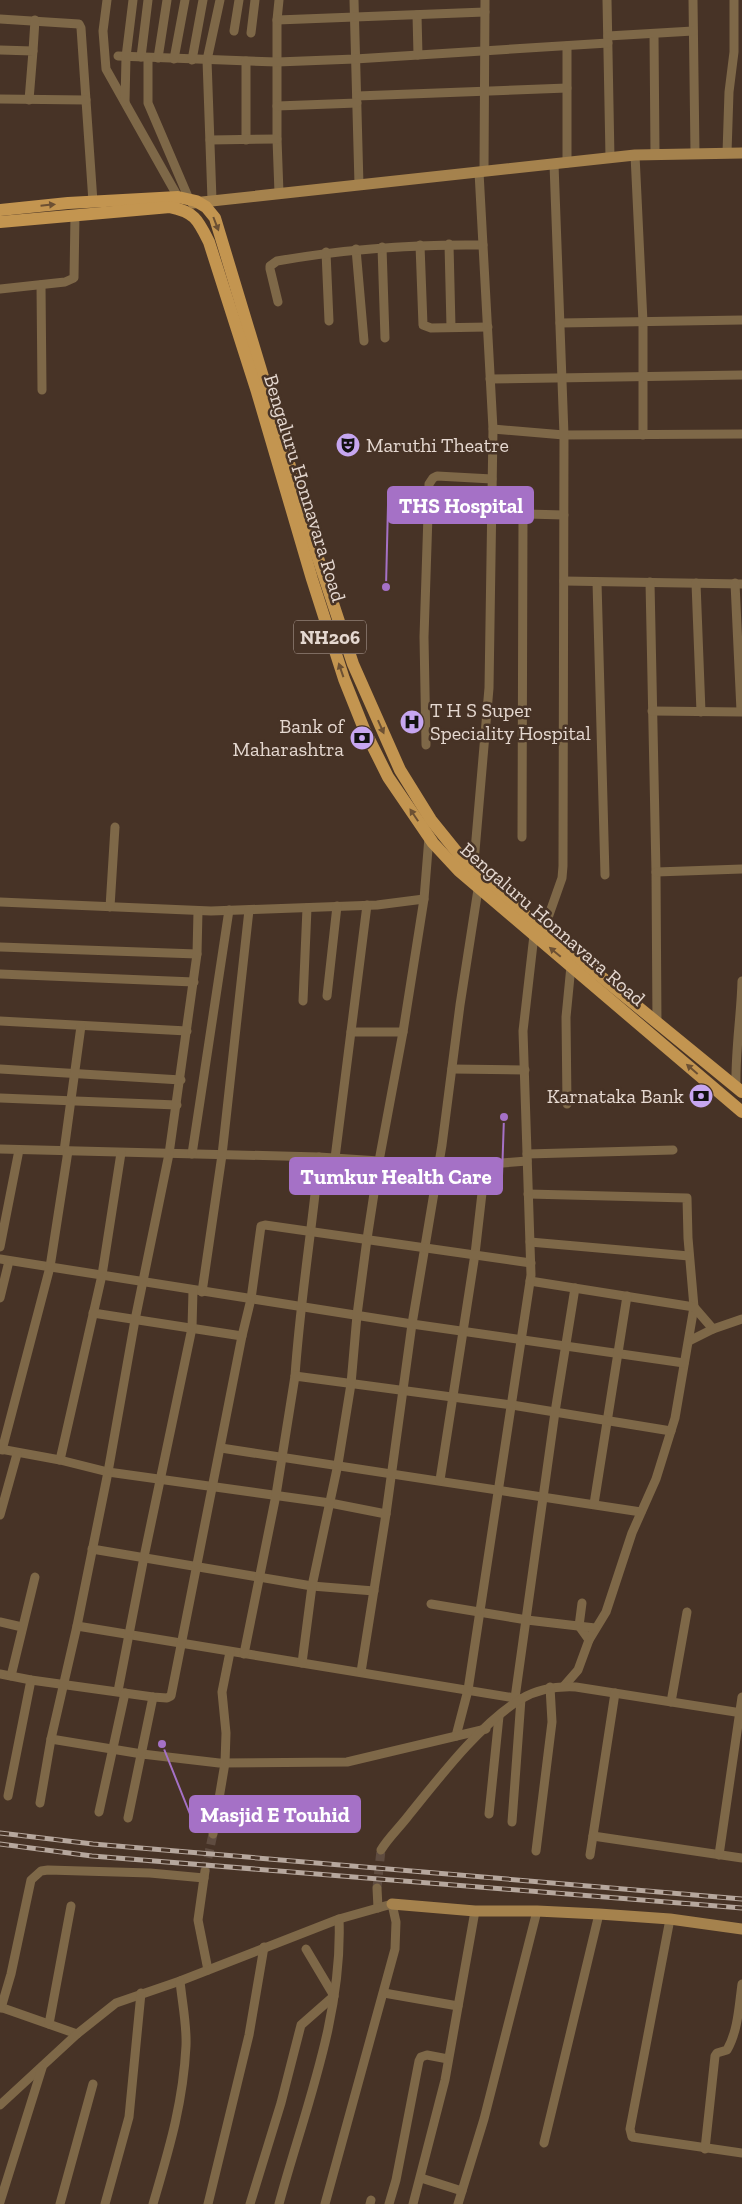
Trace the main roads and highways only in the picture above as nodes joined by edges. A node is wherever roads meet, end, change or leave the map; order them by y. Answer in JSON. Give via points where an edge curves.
{"nodes":[{"id":1,"x":742,"y":153,"type":"edge"},
{"id":2,"x":187,"y":202,"type":"junction"},
{"id":3,"x":0,"y":210,"type":"edge"},
{"id":4,"x":0,"y":222,"type":"edge"},
{"id":5,"x":273,"y":426,"type":"junction"},
{"id":6,"x":476,"y":879,"type":"junction"},
{"id":7,"x":539,"y":932,"type":"junction"},
{"id":8,"x":635,"y":1012,"type":"junction"},
{"id":9,"x":739,"y":1090,"type":"edge"},
{"id":10,"x":742,"y":1112,"type":"edge"},
{"id":11,"x":392,"y":1904,"type":"road end"},
{"id":12,"x":742,"y":1930,"type":"edge"}],
"edges":[{"from":1,"to":2,"type":"main road","via":[[635,155]]},
{"from":3,"to":2,"type":"main road","one_way":true,"via":[[93,202]]},
{"from":2,"to":4,"type":"main road"},
{"from":2,"to":5,"type":"main road","number":"NH206","via":[[206,207],[216,218]]},
{"from":5,"to":6,"type":"main road","number":"NH206","one_way":true,"via":[[353,664],[400,770],[431,820]]},
{"from":6,"to":5,"type":"main road","name":"Bengaluru Honnavara Road","number":"NH206","one_way":true,"via":[[459,871],[429,837],[388,777],[364,729],[344,679],[312,579]]},
{"from":6,"to":7,"type":"main road","number":"NH206"},
{"from":7,"to":8,"type":"main road","number":"NH206"},
{"from":8,"to":7,"type":"main road","name":"Bengaluru Honnavara Road","number":"NH206","one_way":true,"via":[[571,966]]},
{"from":8,"to":9,"type":"main road","number":"NH206","via":[[657,1024]]},
{"from":10,"to":8,"type":"main road","name":"Bengaluru Honnavara Road","number":"NH206","one_way":true},
{"from":11,"to":12,"type":"main road","via":[[670,1919]]}]}
